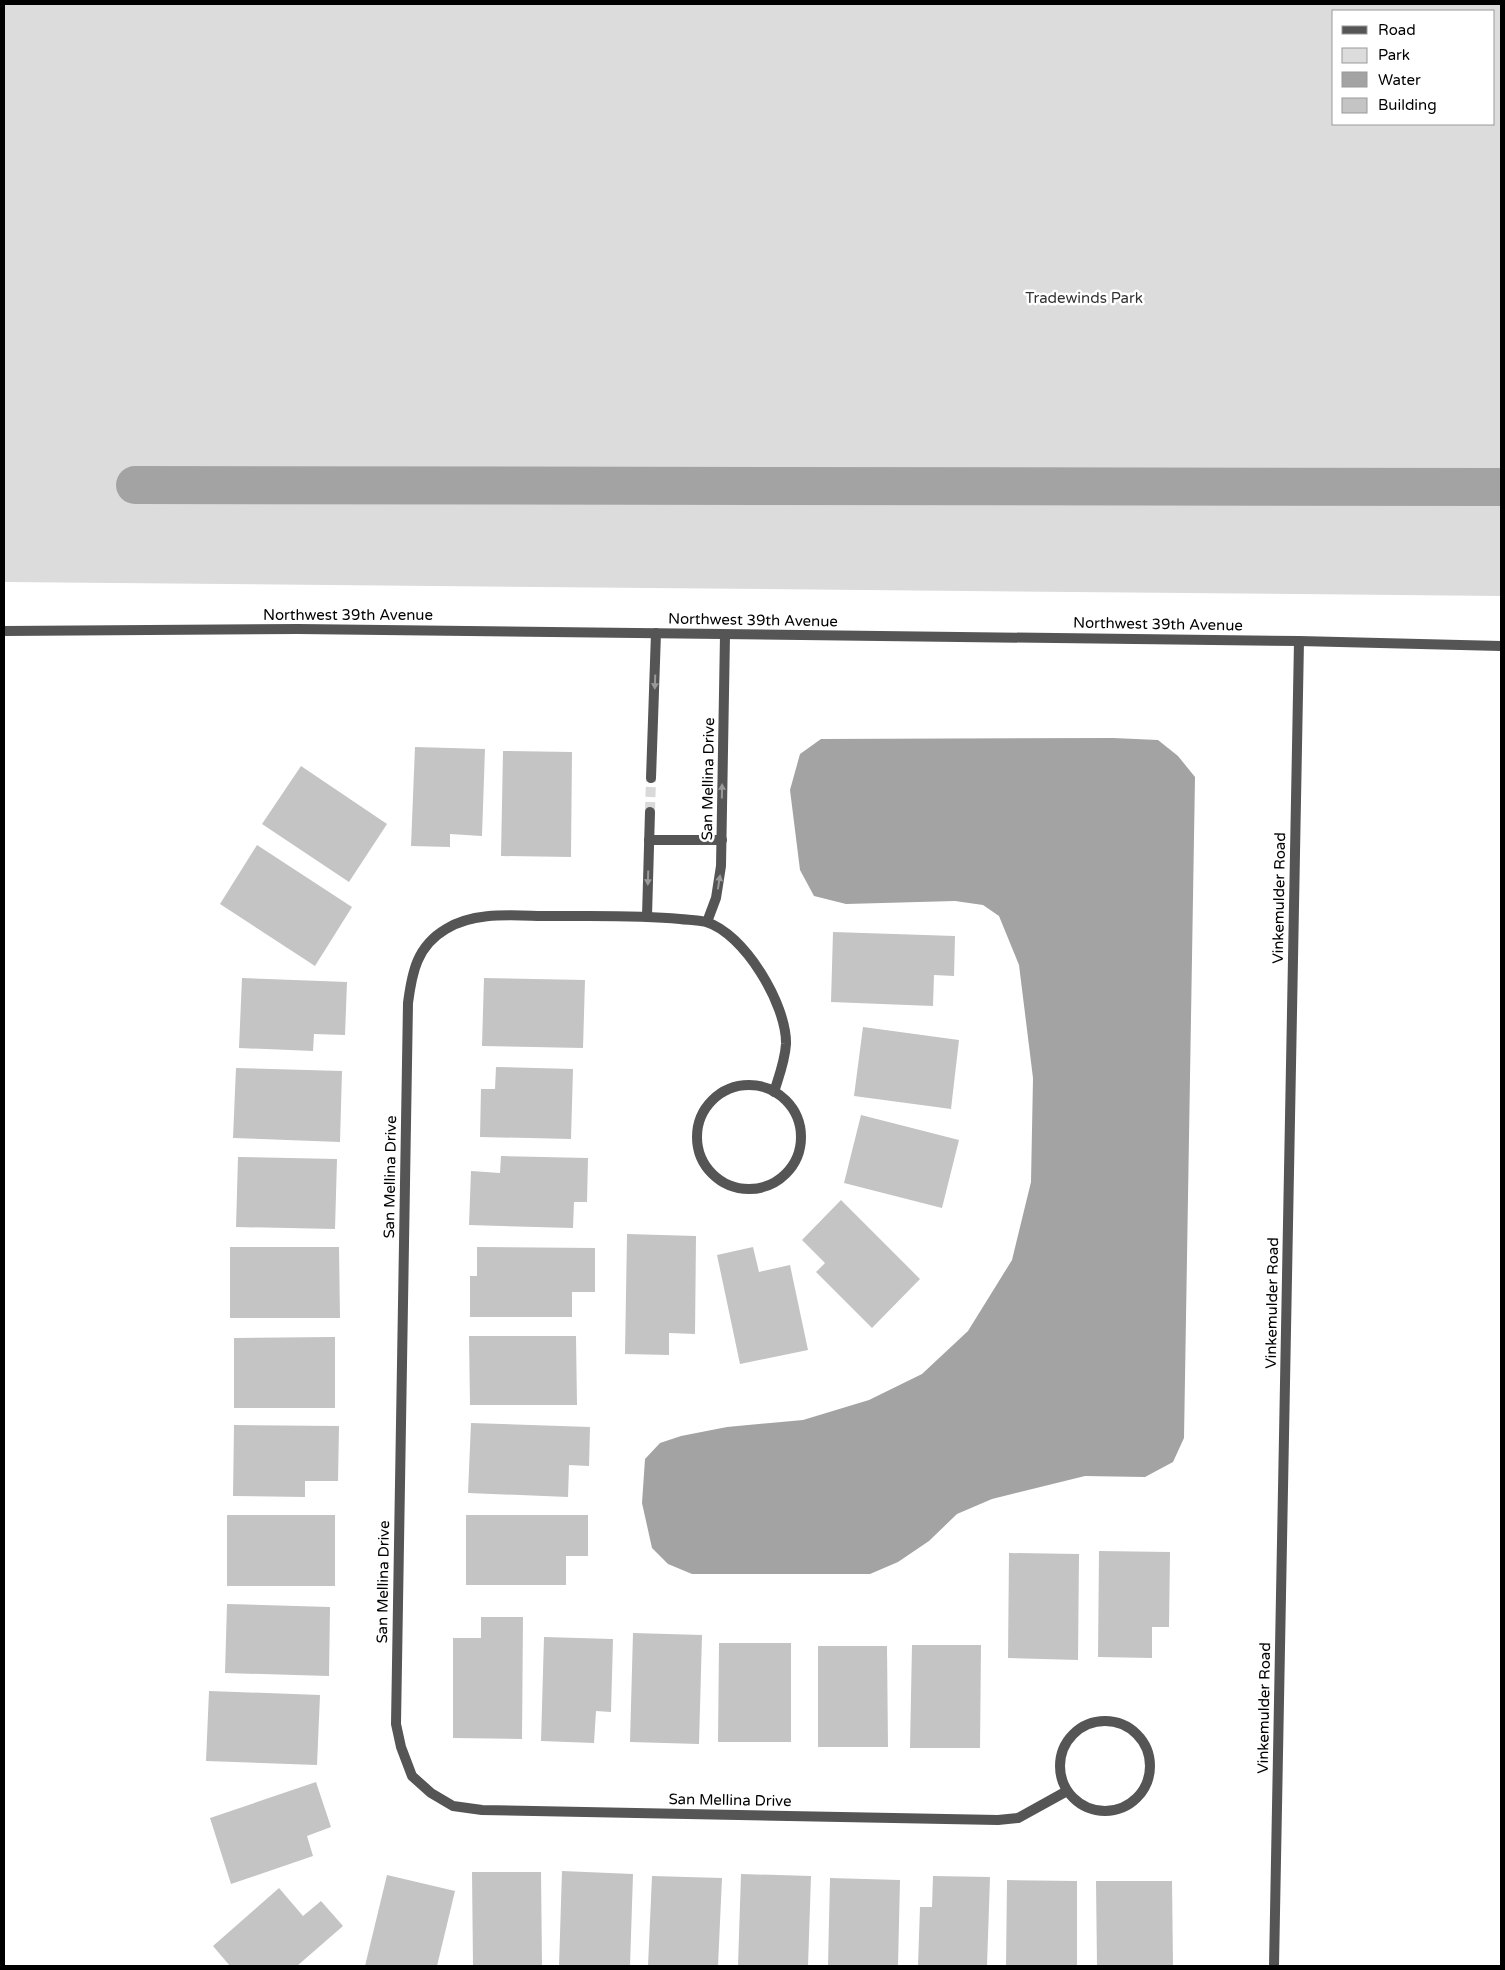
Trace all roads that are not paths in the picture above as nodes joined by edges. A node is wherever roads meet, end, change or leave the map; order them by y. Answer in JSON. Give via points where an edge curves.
{"nodes":[{"id":1,"x":4,"y":631,"type":"edge"},
{"id":2,"x":656,"y":633,"type":"junction"},
{"id":3,"x":725,"y":634,"type":"junction"},
{"id":4,"x":1298,"y":641,"type":"junction"},
{"id":5,"x":1501,"y":646,"type":"edge"},
{"id":6,"x":651,"y":778,"type":"tunnel mouth"},
{"id":7,"x":650,"y":812,"type":"tunnel mouth"},
{"id":8,"x":649,"y":840,"type":"junction"},
{"id":9,"x":722,"y":840,"type":"junction"},
{"id":10,"x":646,"y":916,"type":"junction"},
{"id":11,"x":707,"y":922,"type":"junction"},
{"id":12,"x":774,"y":1092,"type":"junction"},
{"id":13,"x":1067,"y":1791,"type":"junction"},
{"id":14,"x":1274,"y":1966,"type":"edge"}],
"edges":[{"from":1,"to":2,"type":"street","name":"Northwest 39th Avenue","via":[[298,629]]},
{"from":2,"to":3,"type":"street","name":"Northwest 39th Avenue"},
{"from":2,"to":6,"type":"street","one_way":true},
{"from":3,"to":4,"type":"street","name":"Northwest 39th Avenue"},
{"from":9,"to":3,"type":"street","name":"San Mellina Drive","one_way":true},
{"from":4,"to":5,"type":"street","name":"Northwest 39th Avenue"},
{"from":4,"to":14,"type":"street","name":"Vinkemulder Road"},
{"from":7,"to":8,"type":"street"},
{"from":8,"to":9,"type":"street"},
{"from":8,"to":10,"type":"street","one_way":true},
{"from":11,"to":9,"type":"street","name":"San Mellina Drive","one_way":true,"via":[[716,898]]},
{"from":10,"to":11,"type":"street","name":"San Mellina Drive"},
{"from":10,"to":13,"type":"street","name":"San Mellina Drive","via":[[474,917],[446,928],[426,947],[413,970],[408,1013],[396,1724],[412,1776],[431,1793],[454,1806],[492,1810],[998,1820],[1018,1818]]},
{"from":11,"to":12,"type":"street","name":"San Mellina Drive","via":[[729,934],[748,956],[769,986],[782,1016],[786,1043],[783,1066]]},
{"from":12,"to":12,"type":"street","via":[[748,1084],[730,1088],[715,1096],[704,1110],[697,1142],[702,1159],[725,1183],[759,1188],[774,1182],[796,1157],[801,1140],[799,1123],[791,1107]]},
{"from":13,"to":13,"type":"street","via":[[1060,1761],[1064,1746],[1074,1733],[1099,1721],[1127,1726],[1138,1735],[1146,1747],[1150,1775],[1136,1800],[1107,1812],[1092,1810],[1078,1803]]}]}
